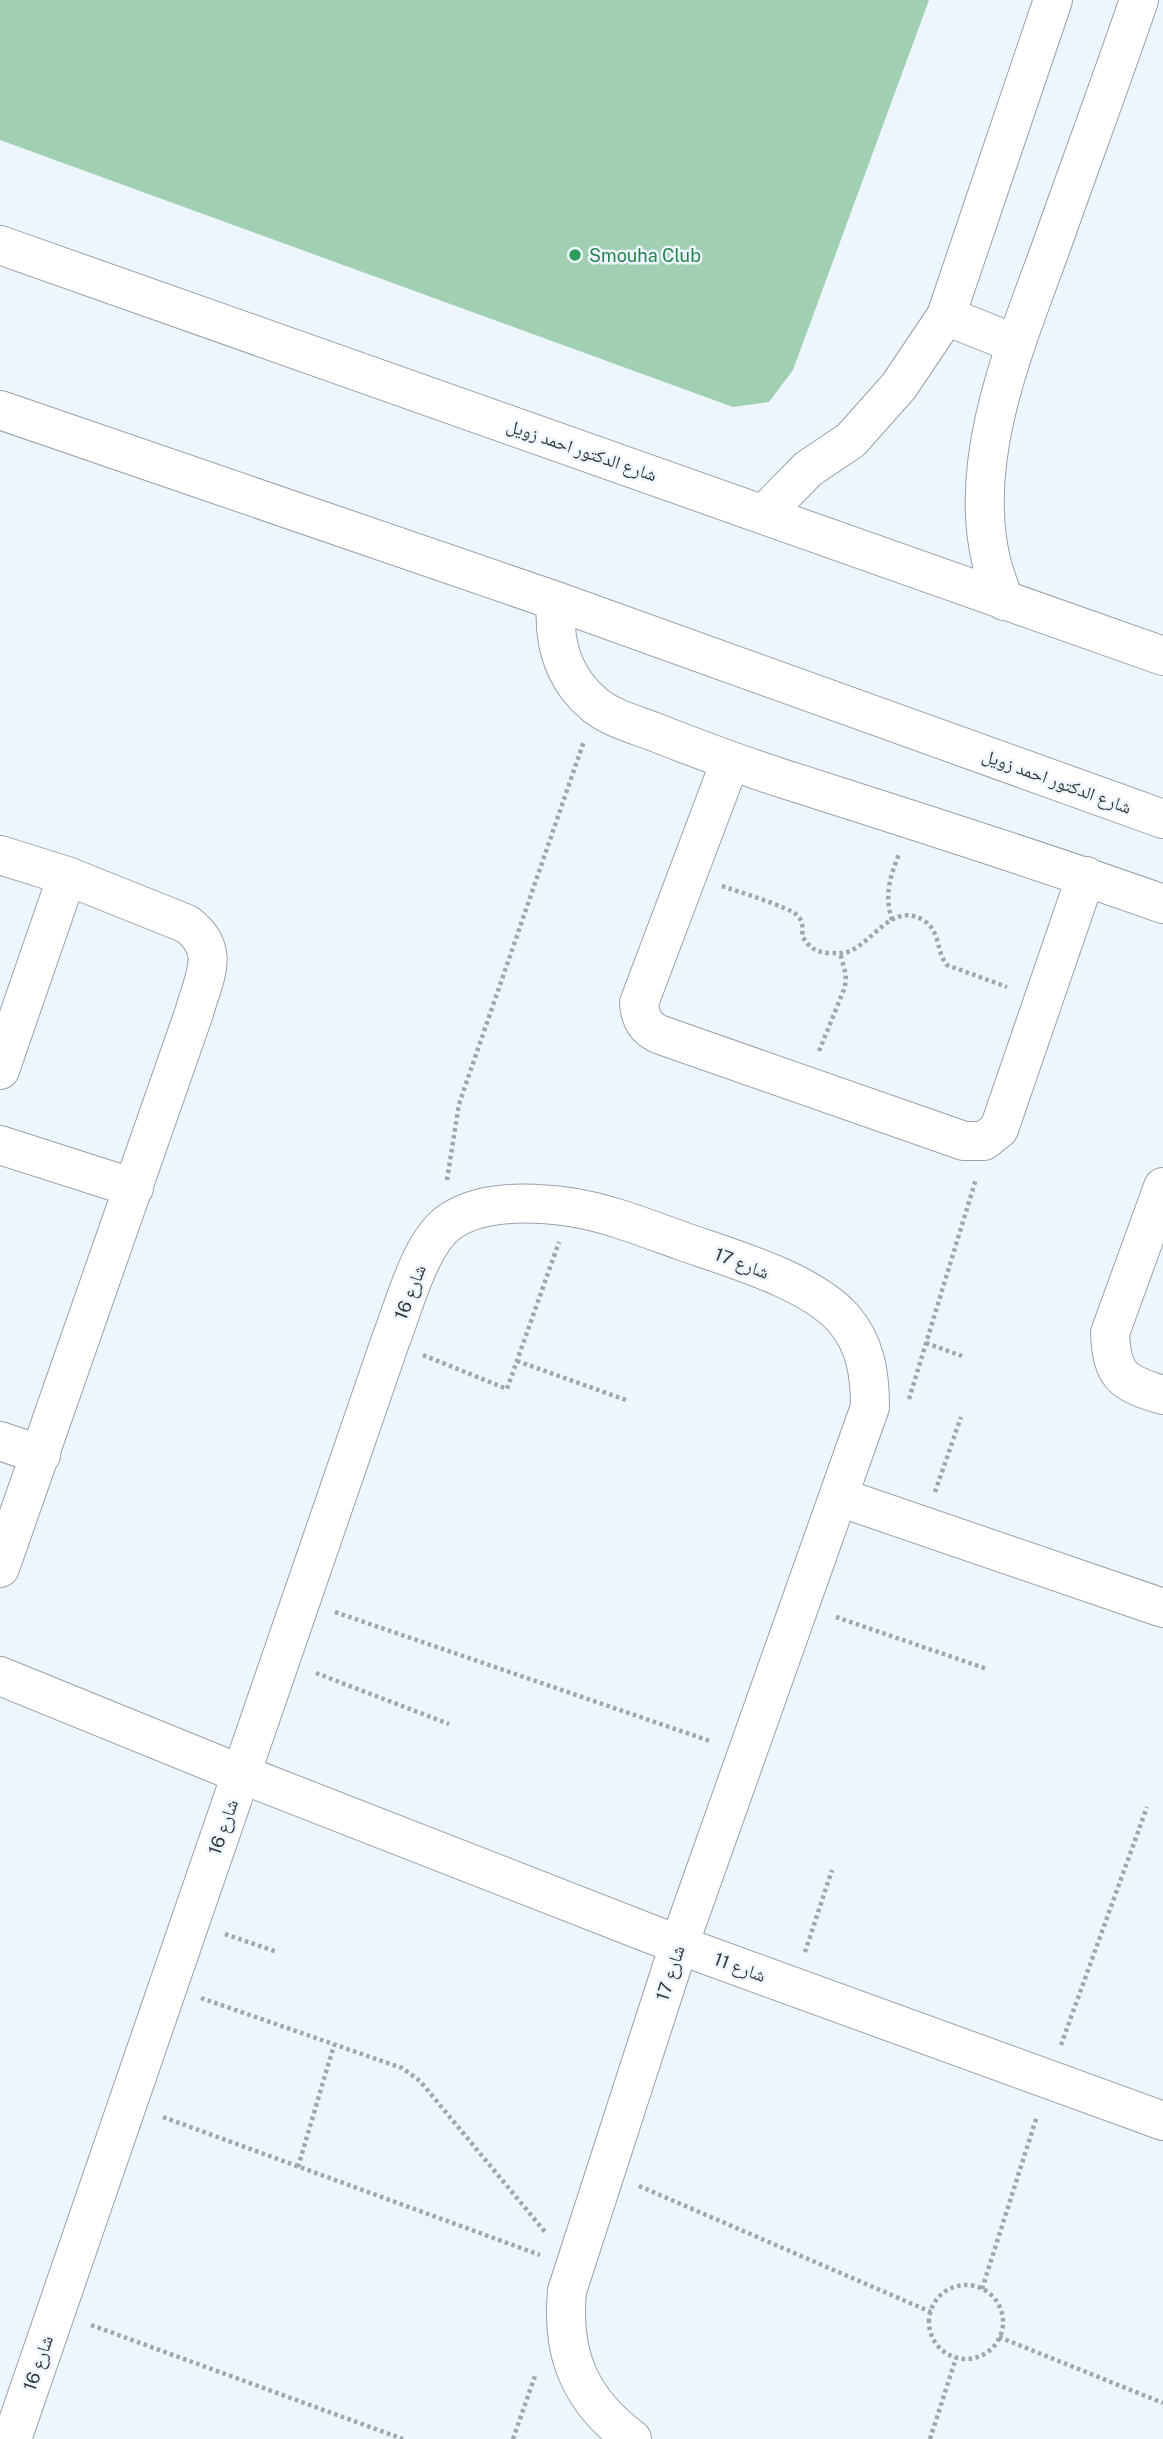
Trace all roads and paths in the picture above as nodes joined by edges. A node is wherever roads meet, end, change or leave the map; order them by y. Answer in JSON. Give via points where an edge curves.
{"nodes":[{"id":1,"x":1053,"y":0,"type":"edge"},
{"id":2,"x":1139,"y":0,"type":"edge"},
{"id":3,"x":0,"y":245,"type":"edge"},
{"id":4,"x":946,"y":316,"type":"junction"},
{"id":5,"x":1016,"y":344,"type":"junction"},
{"id":6,"x":0,"y":410,"type":"edge"},
{"id":7,"x":764,"y":514,"type":"junction"},
{"id":8,"x":556,"y":601,"type":"junction"},
{"id":9,"x":1004,"y":601,"type":"junction"},
{"id":10,"x":1163,"y":656,"type":"edge"},
{"id":11,"x":596,"y":706,"type":"junction"},
{"id":12,"x":730,"y":762,"type":"junction"},
{"id":13,"x":1163,"y":819,"type":"edge"},
{"id":14,"x":912,"y":820,"type":"junction"},
{"id":15,"x":0,"y":855,"type":"edge"},
{"id":16,"x":688,"y":873,"type":"junction"},
{"id":17,"x":67,"y":876,"type":"junction"},
{"id":18,"x":1086,"y":876,"type":"junction"},
{"id":19,"x":1163,"y":904,"type":"edge"},
{"id":20,"x":892,"y":920,"type":"junction"},
{"id":21,"x":840,"y":953,"type":"junction"},
{"id":22,"x":1044,"y":999,"type":"junction"},
{"id":23,"x":0,"y":1070,"type":"edge"},
{"id":24,"x":806,"y":1085,"type":"junction"},
{"id":25,"x":989,"y":1138,"type":"junction"},
{"id":26,"x":0,"y":1145,"type":"edge"},
{"id":27,"x":1163,"y":1187,"type":"edge"},
{"id":28,"x":134,"y":1188,"type":"junction"},
{"id":29,"x":571,"y":1207,"type":"junction"},
{"id":30,"x":448,"y":1222,"type":"junction"},
{"id":31,"x":390,"y":1342,"type":"junction"},
{"id":32,"x":926,"y":1343,"type":"junction"},
{"id":33,"x":962,"y":1356,"type":"dead end"},
{"id":34,"x":517,"y":1362,"type":"junction"},
{"id":35,"x":1163,"y":1395,"type":"edge"},
{"id":36,"x":626,"y":1400,"type":"dead end"},
{"id":37,"x":907,"y":1407,"type":"dead end"},
{"id":38,"x":961,"y":1417,"type":"dead end"},
{"id":39,"x":0,"y":1441,"type":"edge"},
{"id":40,"x":41,"y":1455,"type":"junction"},
{"id":41,"x":839,"y":1497,"type":"junction"},
{"id":42,"x":922,"y":1526,"type":"junction"},
{"id":43,"x":0,"y":1568,"type":"edge"},
{"id":44,"x":301,"y":1601,"type":"junction"},
{"id":45,"x":801,"y":1605,"type":"junction"},
{"id":46,"x":1163,"y":1608,"type":"edge"},
{"id":47,"x":280,"y":1660,"type":"junction"},
{"id":48,"x":987,"y":1669,"type":"dead end"},
{"id":49,"x":0,"y":1676,"type":"edge"},
{"id":50,"x":449,"y":1724,"type":"dead end"},
{"id":51,"x":748,"y":1754,"type":"junction"},
{"id":52,"x":241,"y":1774,"type":"junction"},
{"id":53,"x":832,"y":1870,"type":"dead end"},
{"id":54,"x":190,"y":1921,"type":"junction"},
{"id":55,"x":679,"y":1945,"type":"junction"},
{"id":56,"x":277,"y":1952,"type":"dead end"},
{"id":57,"x":168,"y":1986,"type":"junction"},
{"id":58,"x":794,"y":1986,"type":"junction"},
{"id":59,"x":334,"y":2045,"type":"junction"},
{"id":60,"x":127,"y":2104,"type":"junction"},
{"id":61,"x":1163,"y":2121,"type":"edge"},
{"id":62,"x":298,"y":2167,"type":"junction"},
{"id":63,"x":605,"y":2171,"type":"junction"},
{"id":64,"x":574,"y":2267,"type":"junction"},
{"id":65,"x":55,"y":2312,"type":"junction"},
{"id":66,"x":931,"y":2312,"type":"junction"},
{"id":67,"x":999,"y":2337,"type":"junction"},
{"id":68,"x":956,"y":2358,"type":"junction"},
{"id":69,"x":1163,"y":2403,"type":"edge"},
{"id":70,"x":12,"y":2439,"type":"edge"},
{"id":71,"x":403,"y":2439,"type":"edge"},
{"id":72,"x":632,"y":2439,"type":"edge"},
{"id":73,"x":930,"y":2439,"type":"edge"}],
"edges":[{"from":1,"to":4,"type":"street"},
{"from":2,"to":5,"type":"street"},
{"from":3,"to":7,"type":"street","name":"شارع الدكتور احمد زويل"},
{"from":4,"to":5,"type":"street"},
{"from":4,"to":7,"type":"street","via":[[899,386],[851,440],[808,469]]},
{"from":5,"to":9,"type":"street","via":[[993,430],[986,486],[991,560]]},
{"from":6,"to":8,"type":"street","name":"شارع الدكتور احمد زويل"},
{"from":7,"to":9,"type":"street","name":"شارع الدكتور احمد زويل"},
{"from":8,"to":11,"type":"street","via":[[554,625],[566,670]]},
{"from":8,"to":13,"type":"street","name":"شارع الدكتور احمد زويل"},
{"from":9,"to":10,"type":"street","name":"شارع الدكتور احمد زويل"},
{"from":11,"to":12,"type":"street"},
{"from":11,"to":30,"type":"path","via":[[459,1104],[446,1185]]},
{"from":12,"to":14,"type":"street"},
{"from":12,"to":16,"type":"street"},
{"from":14,"to":18,"type":"street"},
{"from":14,"to":20,"type":"path","via":[[889,880]]},
{"from":15,"to":17,"type":"street"},
{"from":16,"to":21,"type":"path","via":[[790,910],[800,918],[802,936],[813,949]]},
{"from":16,"to":24,"type":"street","via":[[639,1003],[642,1020],[653,1032]]},
{"from":17,"to":23,"type":"street"},
{"from":17,"to":28,"type":"street","via":[[187,923],[207,946],[209,957],[194,1013]]},
{"from":18,"to":19,"type":"street"},
{"from":18,"to":22,"type":"street"},
{"from":20,"to":21,"type":"path","via":[[859,946]]},
{"from":20,"to":22,"type":"path","via":[[907,915],[928,924],[936,933],[941,959],[954,969]]},
{"from":21,"to":24,"type":"path","via":[[845,987]]},
{"from":22,"to":25,"type":"street","via":[[1003,1120]]},
{"from":24,"to":25,"type":"street","via":[[964,1141]]},
{"from":25,"to":32,"type":"path"},
{"from":26,"to":28,"type":"street"},
{"from":27,"to":35,"type":"street","via":[[1110,1333],[1116,1370],[1131,1383]]},
{"from":28,"to":40,"type":"street"},
{"from":29,"to":30,"type":"street","name":"شارع 17","via":[[519,1203],[464,1213]]},
{"from":29,"to":34,"type":"path"},
{"from":29,"to":41,"type":"street","name":"شارع 17","via":[[742,1262],[790,1282],[843,1318],[861,1345],[870,1376],[870,1407]]},
{"from":30,"to":31,"type":"street","name":"شارع 16","via":[[424,1254]]},
{"from":31,"to":34,"type":"path","via":[[507,1389]]},
{"from":31,"to":44,"type":"street","name":"شارع 16"},
{"from":32,"to":33,"type":"path"},
{"from":32,"to":37,"type":"path"},
{"from":34,"to":36,"type":"path"},
{"from":38,"to":42,"type":"path"},
{"from":39,"to":40,"type":"street"},
{"from":40,"to":43,"type":"street"},
{"from":41,"to":42,"type":"street"},
{"from":41,"to":45,"type":"street","name":"شارع 17"},
{"from":42,"to":46,"type":"street"},
{"from":44,"to":47,"type":"street","name":"شارع 16"},
{"from":44,"to":51,"type":"path"},
{"from":45,"to":48,"type":"path"},
{"from":45,"to":51,"type":"street","name":"شارع 17"},
{"from":47,"to":50,"type":"path"},
{"from":47,"to":52,"type":"street","name":"شارع 16"},
{"from":49,"to":52,"type":"street","name":"شارع 11"},
{"from":51,"to":55,"type":"street","name":"شارع 17"},
{"from":52,"to":54,"type":"street","name":"شارع 16"},
{"from":52,"to":55,"type":"street","name":"شارع 11"},
{"from":53,"to":58,"type":"path"},
{"from":54,"to":56,"type":"path"},
{"from":54,"to":57,"type":"street","name":"شارع 16"},
{"from":55,"to":58,"type":"street","name":"شارع 11"},
{"from":55,"to":63,"type":"street","name":"شارع 17"},
{"from":57,"to":59,"type":"path"},
{"from":57,"to":60,"type":"street","name":"شارع 16"},
{"from":58,"to":61,"type":"street","name":"شارع 11"},
{"from":59,"to":62,"type":"path"},
{"from":59,"to":64,"type":"path","via":[[401,2068],[420,2081]]},
{"from":60,"to":62,"type":"path"},
{"from":60,"to":65,"type":"street","name":"شارع 16"},
{"from":62,"to":64,"type":"path"},
{"from":63,"to":64,"type":"street","name":"شارع 17"},
{"from":63,"to":66,"type":"path"},
{"from":64,"to":72,"type":"street","name":"شارع 17","via":[[565,2316],[573,2365],[596,2407]]},
{"from":65,"to":70,"type":"street","name":"شارع 16"},
{"from":65,"to":71,"type":"path"},
{"from":66,"to":67,"type":"path","via":[[937,2300],[957,2287],[982,2289],[1001,2310]]},
{"from":66,"to":68,"type":"path","via":[[931,2334],[937,2345]]},
{"from":67,"to":68,"type":"path","via":[[982,2356]]},
{"from":67,"to":69,"type":"path"},
{"from":68,"to":73,"type":"path"}]}
